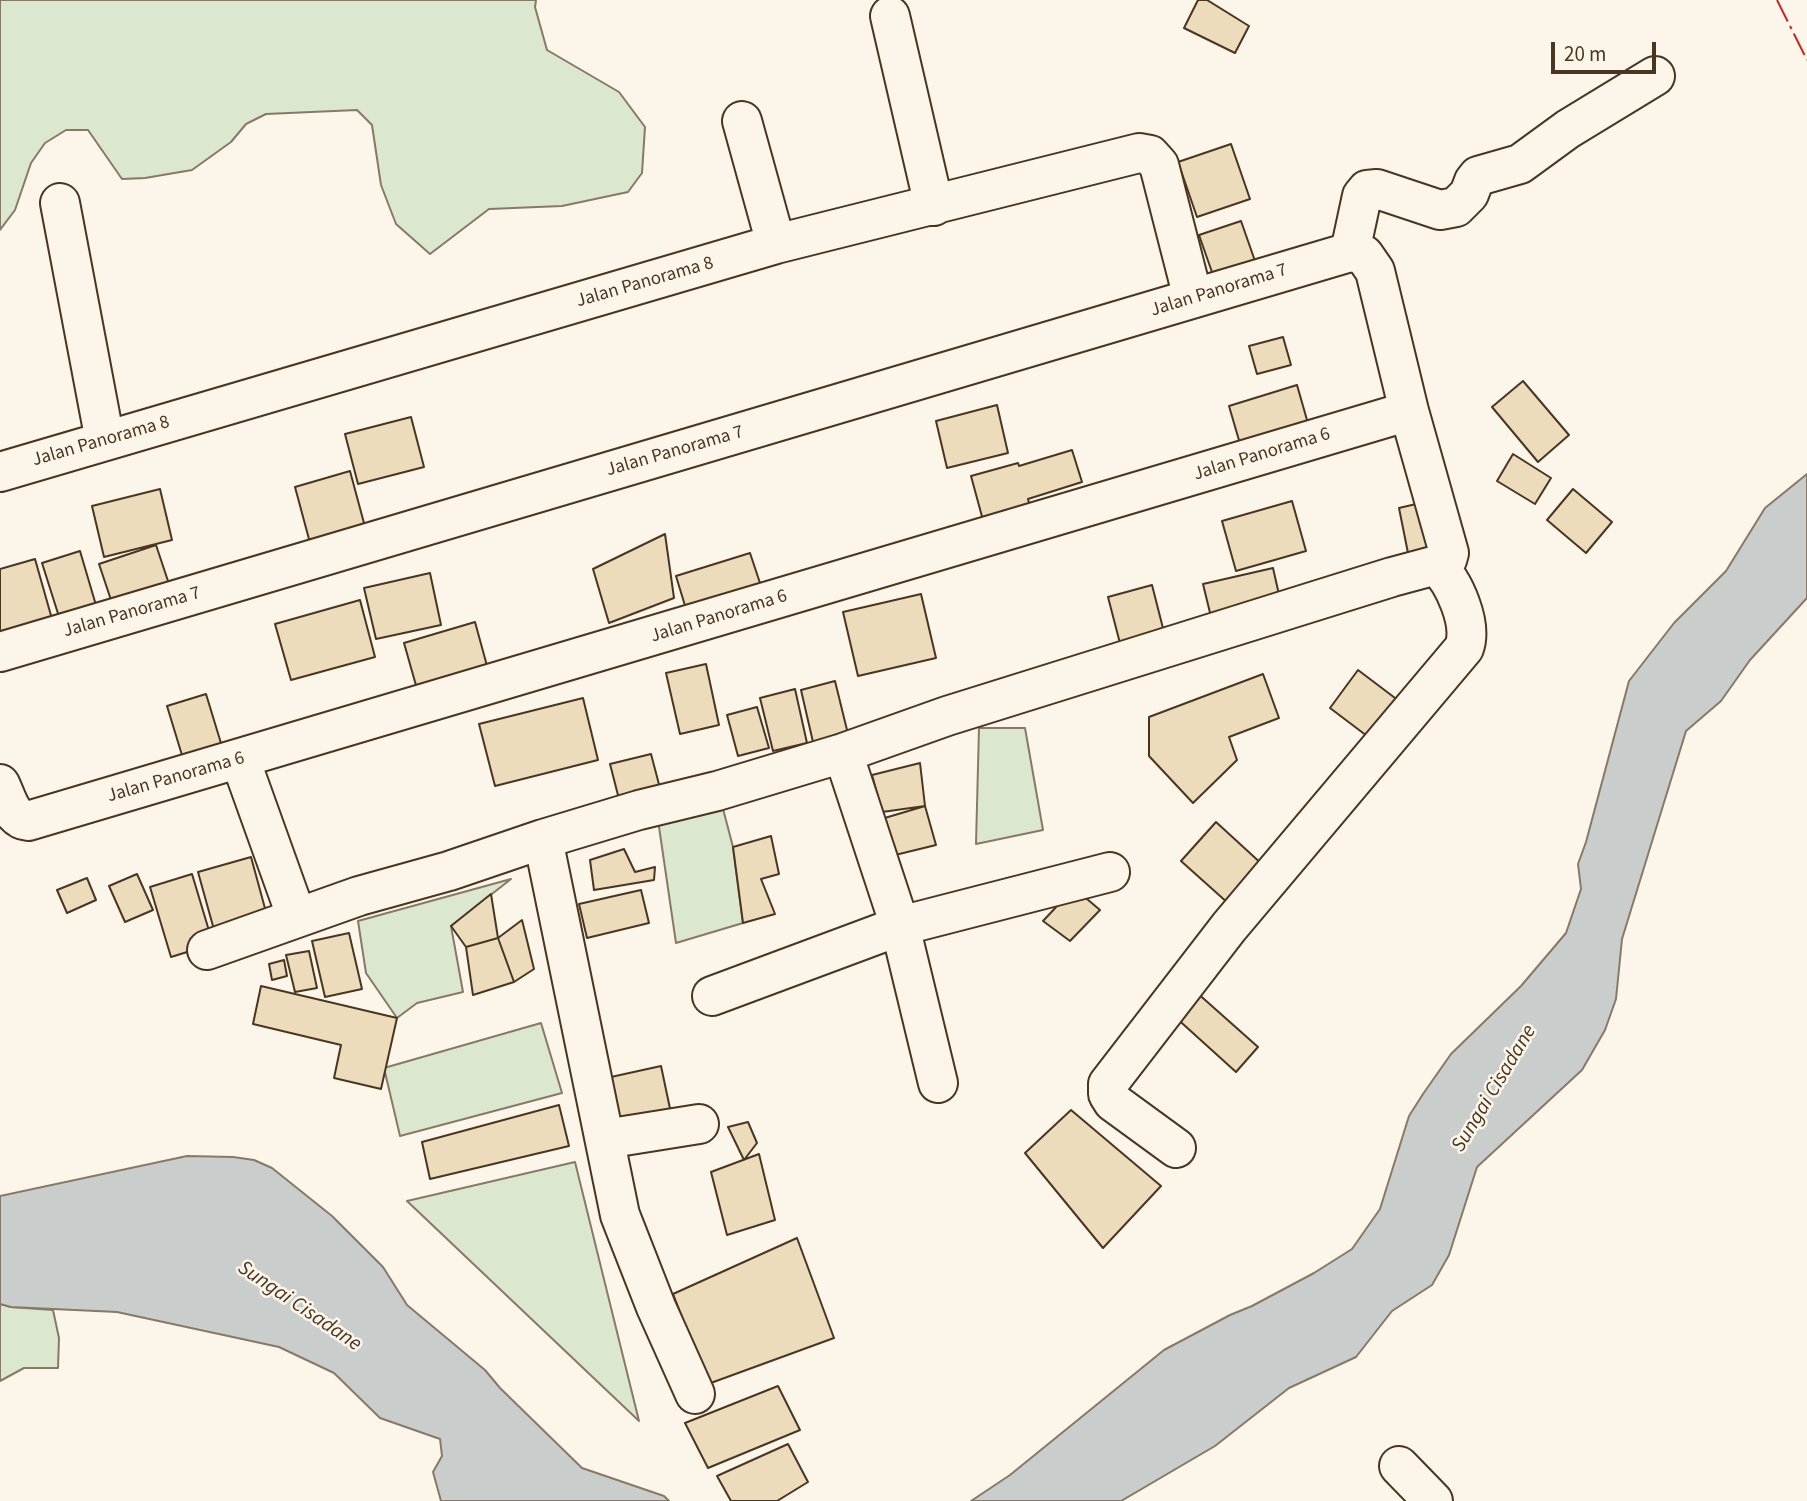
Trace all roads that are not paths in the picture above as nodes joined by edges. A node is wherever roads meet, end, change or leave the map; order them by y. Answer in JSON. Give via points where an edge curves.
{"nodes":[{"id":1,"x":890,"y":16,"type":"dead end"},
{"id":2,"x":1655,"y":76,"type":"dead end"},
{"id":3,"x":742,"y":121,"type":"dead end"},
{"id":4,"x":60,"y":203,"type":"dead end"},
{"id":5,"x":934,"y":205,"type":"junction"},
{"id":6,"x":776,"y":244,"type":"junction"},
{"id":7,"x":1350,"y":252,"type":"junction"},
{"id":8,"x":1193,"y":299,"type":"junction"},
{"id":9,"x":1409,"y":411,"type":"junction"},
{"id":10,"x":105,"y":442,"type":"junction"},
{"id":11,"x":0,"y":472,"type":"edge"},
{"id":12,"x":1436,"y":565,"type":"junction"},
{"id":13,"x":0,"y":652,"type":"edge"},
{"id":14,"x":843,"y":753,"type":"junction"},
{"id":15,"x":240,"y":760,"type":"junction"},
{"id":16,"x":10,"y":806,"type":"edge"},
{"id":17,"x":543,"y":839,"type":"junction"},
{"id":18,"x":1110,"y":872,"type":"dead end"},
{"id":19,"x":297,"y":918,"type":"junction"},
{"id":20,"x":900,"y":926,"type":"junction"},
{"id":21,"x":207,"y":950,"type":"dead end"},
{"id":22,"x":712,"y":996,"type":"dead end"},
{"id":23,"x":938,"y":1083,"type":"dead end"},
{"id":24,"x":699,"y":1124,"type":"dead end"},
{"id":25,"x":605,"y":1139,"type":"junction"},
{"id":26,"x":1176,"y":1149,"type":"dead end"},
{"id":27,"x":695,"y":1394,"type":"dead end"},
{"id":28,"x":1399,"y":1466,"type":"dead end"},
{"id":29,"x":1433,"y":1501,"type":"edge"}],
"edges":[{"from":1,"to":5,"type":"street"},
{"from":2,"to":7,"type":"street","via":[[1520,164],[1478,176],[1456,208],[1440,210],[1377,189],[1367,190]]},
{"from":3,"to":6,"type":"street"},
{"from":4,"to":10,"type":"street"},
{"from":5,"to":6,"type":"street","name":"Jalan Panorama 8"},
{"from":5,"to":8,"type":"street","name":"Jalan Panorama 8","via":[[1139,153],[1150,155],[1159,165]]},
{"from":6,"to":10,"type":"street","name":"Jalan Panorama 8"},
{"from":7,"to":8,"type":"street","name":"Jalan Panorama 7"},
{"from":7,"to":9,"type":"street","via":[[1364,255],[1375,271]]},
{"from":8,"to":13,"type":"street","name":"Jalan Panorama 7"},
{"from":9,"to":12,"type":"street","via":[[1449,553],[1447,560]]},
{"from":9,"to":15,"type":"street","name":"Jalan Panorama 6"},
{"from":10,"to":11,"type":"street","name":"Jalan Panorama 8"},
{"from":12,"to":14,"type":"street","via":[[947,716]]},
{"from":12,"to":26,"type":"street","via":[[1451,581],[1461,606],[1464,648],[1241,915],[1108,1084],[1113,1102]]},
{"from":14,"to":17,"type":"street"},
{"from":14,"to":20,"type":"street"},
{"from":15,"to":16,"type":"street","name":"Jalan Panorama 6"},
{"from":15,"to":19,"type":"street"},
{"from":17,"to":19,"type":"street"},
{"from":17,"to":25,"type":"street"},
{"from":18,"to":20,"type":"street"},
{"from":19,"to":21,"type":"street"},
{"from":20,"to":22,"type":"street"},
{"from":20,"to":23,"type":"street"},
{"from":24,"to":25,"type":"street"},
{"from":25,"to":27,"type":"street","via":[[620,1216]]},
{"from":28,"to":29,"type":"street"}]}
